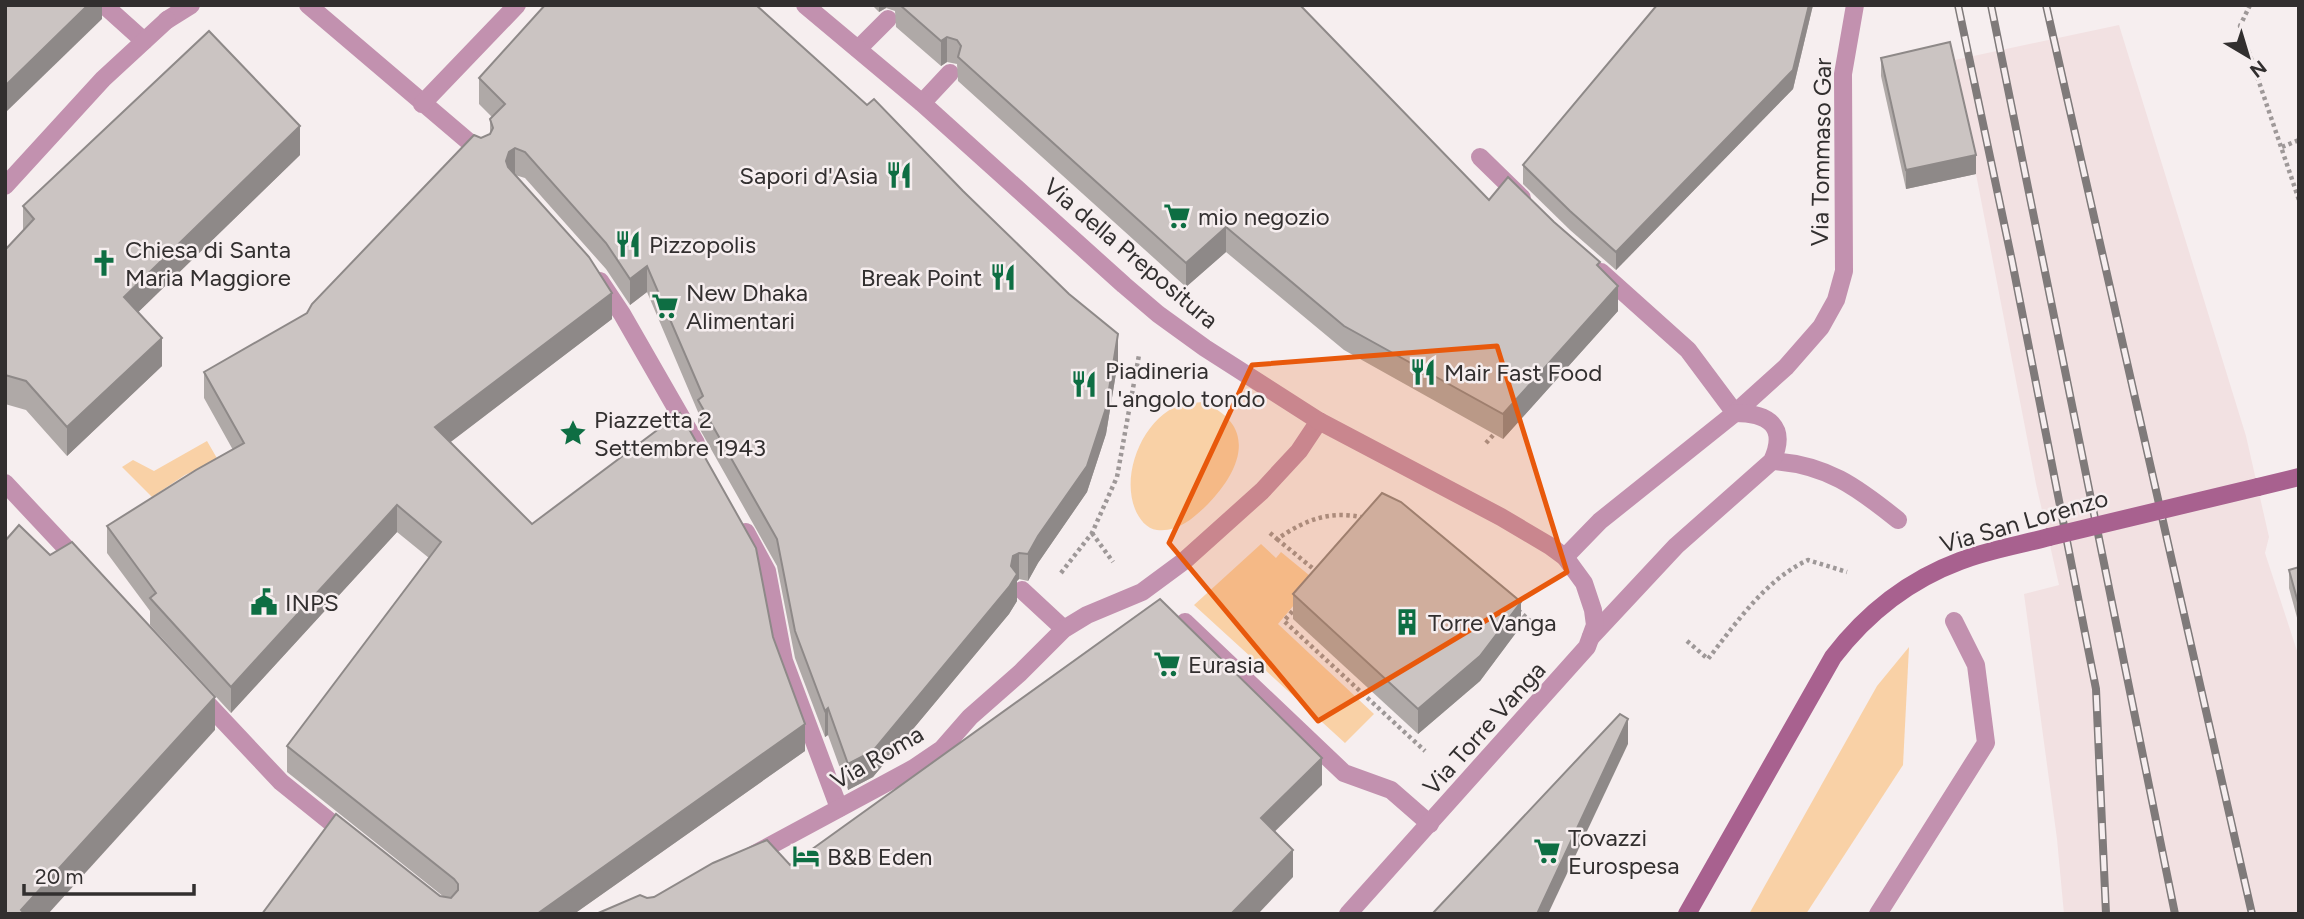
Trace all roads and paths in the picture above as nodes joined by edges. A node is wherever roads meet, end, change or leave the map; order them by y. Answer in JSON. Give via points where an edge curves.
{"nodes":[{"id":1,"x":104,"y":5,"type":"edge"},
{"id":2,"x":191,"y":5,"type":"edge"},
{"id":3,"x":308,"y":5,"type":"edge"},
{"id":4,"x":517,"y":5,"type":"edge"},
{"id":5,"x":805,"y":5,"type":"edge"},
{"id":6,"x":1855,"y":5,"type":"edge"},
{"id":7,"x":2249,"y":5,"type":"edge"},
{"id":8,"x":888,"y":19,"type":"dead end"},
{"id":9,"x":144,"y":41,"type":"junction"},
{"id":10,"x":858,"y":49,"type":"junction"},
{"id":11,"x":950,"y":73,"type":"edge"},
{"id":12,"x":922,"y":103,"type":"junction"},
{"id":13,"x":422,"y":104,"type":"junction"},
{"id":14,"x":2299,"y":140,"type":"edge"},
{"id":15,"x":2282,"y":147,"type":"junction"},
{"id":16,"x":482,"y":153,"type":"edge"},
{"id":17,"x":1480,"y":157,"type":"dead end"},
{"id":18,"x":5,"y":186,"type":"edge"},
{"id":19,"x":2299,"y":200,"type":"edge"},
{"id":20,"x":1537,"y":213,"type":"edge"},
{"id":21,"x":1593,"y":264,"type":"edge"},
{"id":22,"x":589,"y":267,"type":"edge"},
{"id":23,"x":1139,"y":355,"type":"dead end"},
{"id":24,"x":1735,"y":413,"type":"junction"},
{"id":25,"x":1319,"y":421,"type":"junction"},
{"id":26,"x":1503,"y":424,"type":"edge"},
{"id":27,"x":1486,"y":443,"type":"dead end"},
{"id":28,"x":702,"y":454,"type":"edge"},
{"id":29,"x":1772,"y":461,"type":"junction"},
{"id":30,"x":2299,"y":477,"type":"edge"},
{"id":31,"x":5,"y":483,"type":"edge"},
{"id":32,"x":735,"y":513,"type":"edge"},
{"id":33,"x":1898,"y":520,"type":"dead end"},
{"id":34,"x":1373,"y":521,"type":"edge"},
{"id":35,"x":1264,"y":528,"type":"dead end"},
{"id":36,"x":1092,"y":533,"type":"junction"},
{"id":37,"x":1277,"y":539,"type":"junction"},
{"id":38,"x":1565,"y":557,"type":"junction"},
{"id":39,"x":1120,"y":571,"type":"dead end"},
{"id":40,"x":1847,"y":572,"type":"dead end"},
{"id":41,"x":89,"y":573,"type":"edge"},
{"id":42,"x":1322,"y":576,"type":"edge"},
{"id":43,"x":1022,"y":590,"type":"edge"},
{"id":44,"x":1299,"y":603,"type":"edge"},
{"id":45,"x":1037,"y":604,"type":"junction"},
{"id":46,"x":1511,"y":604,"type":"edge"},
{"id":47,"x":1954,"y":621,"type":"dead end"},
{"id":48,"x":1185,"y":622,"type":"edge"},
{"id":49,"x":1531,"y":622,"type":"dead end"},
{"id":50,"x":1064,"y":629,"type":"junction"},
{"id":51,"x":1591,"y":637,"type":"junction"},
{"id":52,"x":1687,"y":641,"type":"dead end"},
{"id":53,"x":192,"y":687,"type":"edge"},
{"id":54,"x":1424,"y":751,"type":"dead end"},
{"id":55,"x":839,"y":808,"type":"junction"},
{"id":56,"x":1430,"y":824,"type":"junction"},
{"id":57,"x":362,"y":847,"type":"edge"},
{"id":58,"x":732,"y":866,"type":"edge"},
{"id":59,"x":1348,"y":914,"type":"edge"},
{"id":60,"x":1687,"y":914,"type":"edge"},
{"id":61,"x":1878,"y":914,"type":"edge"}],
"edges":[{"from":1,"to":9,"type":"street"},
{"from":2,"to":9,"type":"street"},
{"from":3,"to":13,"type":"street"},
{"from":4,"to":13,"type":"street"},
{"from":5,"to":10,"type":"street","name":"Via della Prepositura"},
{"from":6,"to":24,"type":"street","name":"Via Tommaso Gar","via":[[1843,74],[1844,271],[1836,300],[1821,327],[1786,367]]},
{"from":7,"to":15,"type":"path","via":[[2240,26]]},
{"from":8,"to":10,"type":"street"},
{"from":9,"to":18,"type":"street"},
{"from":10,"to":12,"type":"street","name":"Via della Prepositura"},
{"from":11,"to":12,"type":"street"},
{"from":12,"to":25,"type":"street","name":"Via della Prepositura","via":[[1158,314]]},
{"from":13,"to":16,"type":"street"},
{"from":14,"to":15,"type":"path"},
{"from":15,"to":19,"type":"path"},
{"from":17,"to":20,"type":"street"},
{"from":21,"to":24,"type":"street","via":[[1688,350]]},
{"from":22,"to":28,"type":"street","via":[[622,314]]},
{"from":23,"to":36,"type":"path","via":[[1117,477]]},
{"from":24,"to":29,"type":"street","via":[[1754,413],[1777,431]]},
{"from":24,"to":38,"type":"street","name":"Via Tommaso Gar","via":[[1600,521]]},
{"from":25,"to":38,"type":"street","name":"Via della Prepositura","via":[[1501,517]]},
{"from":25,"to":50,"type":"street","name":"Via Roma","via":[[1262,491],[1184,561],[1142,592]]},
{"from":26,"to":27,"type":"path"},
{"from":29,"to":33,"type":"street","via":[[1827,472],[1861,490]]},
{"from":29,"to":51,"type":"street","name":"Via Torre Vanga","via":[[1676,545]]},
{"from":30,"to":60,"type":"main road","name":"Via San Lorenzo","bridge":true,"via":[[1984,553],[1911,584],[1855,629],[1833,657]]},
{"from":31,"to":41,"type":"street"},
{"from":32,"to":55,"type":"street","via":[[767,571],[784,661]]},
{"from":34,"to":37,"type":"path","via":[[1335,515],[1312,518]]},
{"from":35,"to":37,"type":"path"},
{"from":36,"to":39,"type":"path"},
{"from":36,"to":45,"type":"path"},
{"from":37,"to":42,"type":"path"},
{"from":38,"to":51,"type":"street","via":[[1584,583],[1593,610]]},
{"from":40,"to":52,"type":"path","via":[[1808,560],[1752,602],[1708,659]]},
{"from":43,"to":45,"type":"street"},
{"from":44,"to":54,"type":"path","via":[[1284,621]]},
{"from":45,"to":50,"type":"street"},
{"from":46,"to":49,"type":"path"},
{"from":47,"to":61,"type":"street","via":[[1976,665],[1986,743]]},
{"from":48,"to":56,"type":"street","via":[[1344,773],[1391,790]]},
{"from":50,"to":55,"type":"street","name":"Via Roma","via":[[943,748]]},
{"from":51,"to":56,"type":"street","name":"Via Torre Vanga","via":[[1579,658]]},
{"from":53,"to":57,"type":"street","via":[[281,782]]},
{"from":55,"to":58,"type":"street","name":"Via Roma"},
{"from":56,"to":59,"type":"street","name":"Via Torre Vanga"}]}
